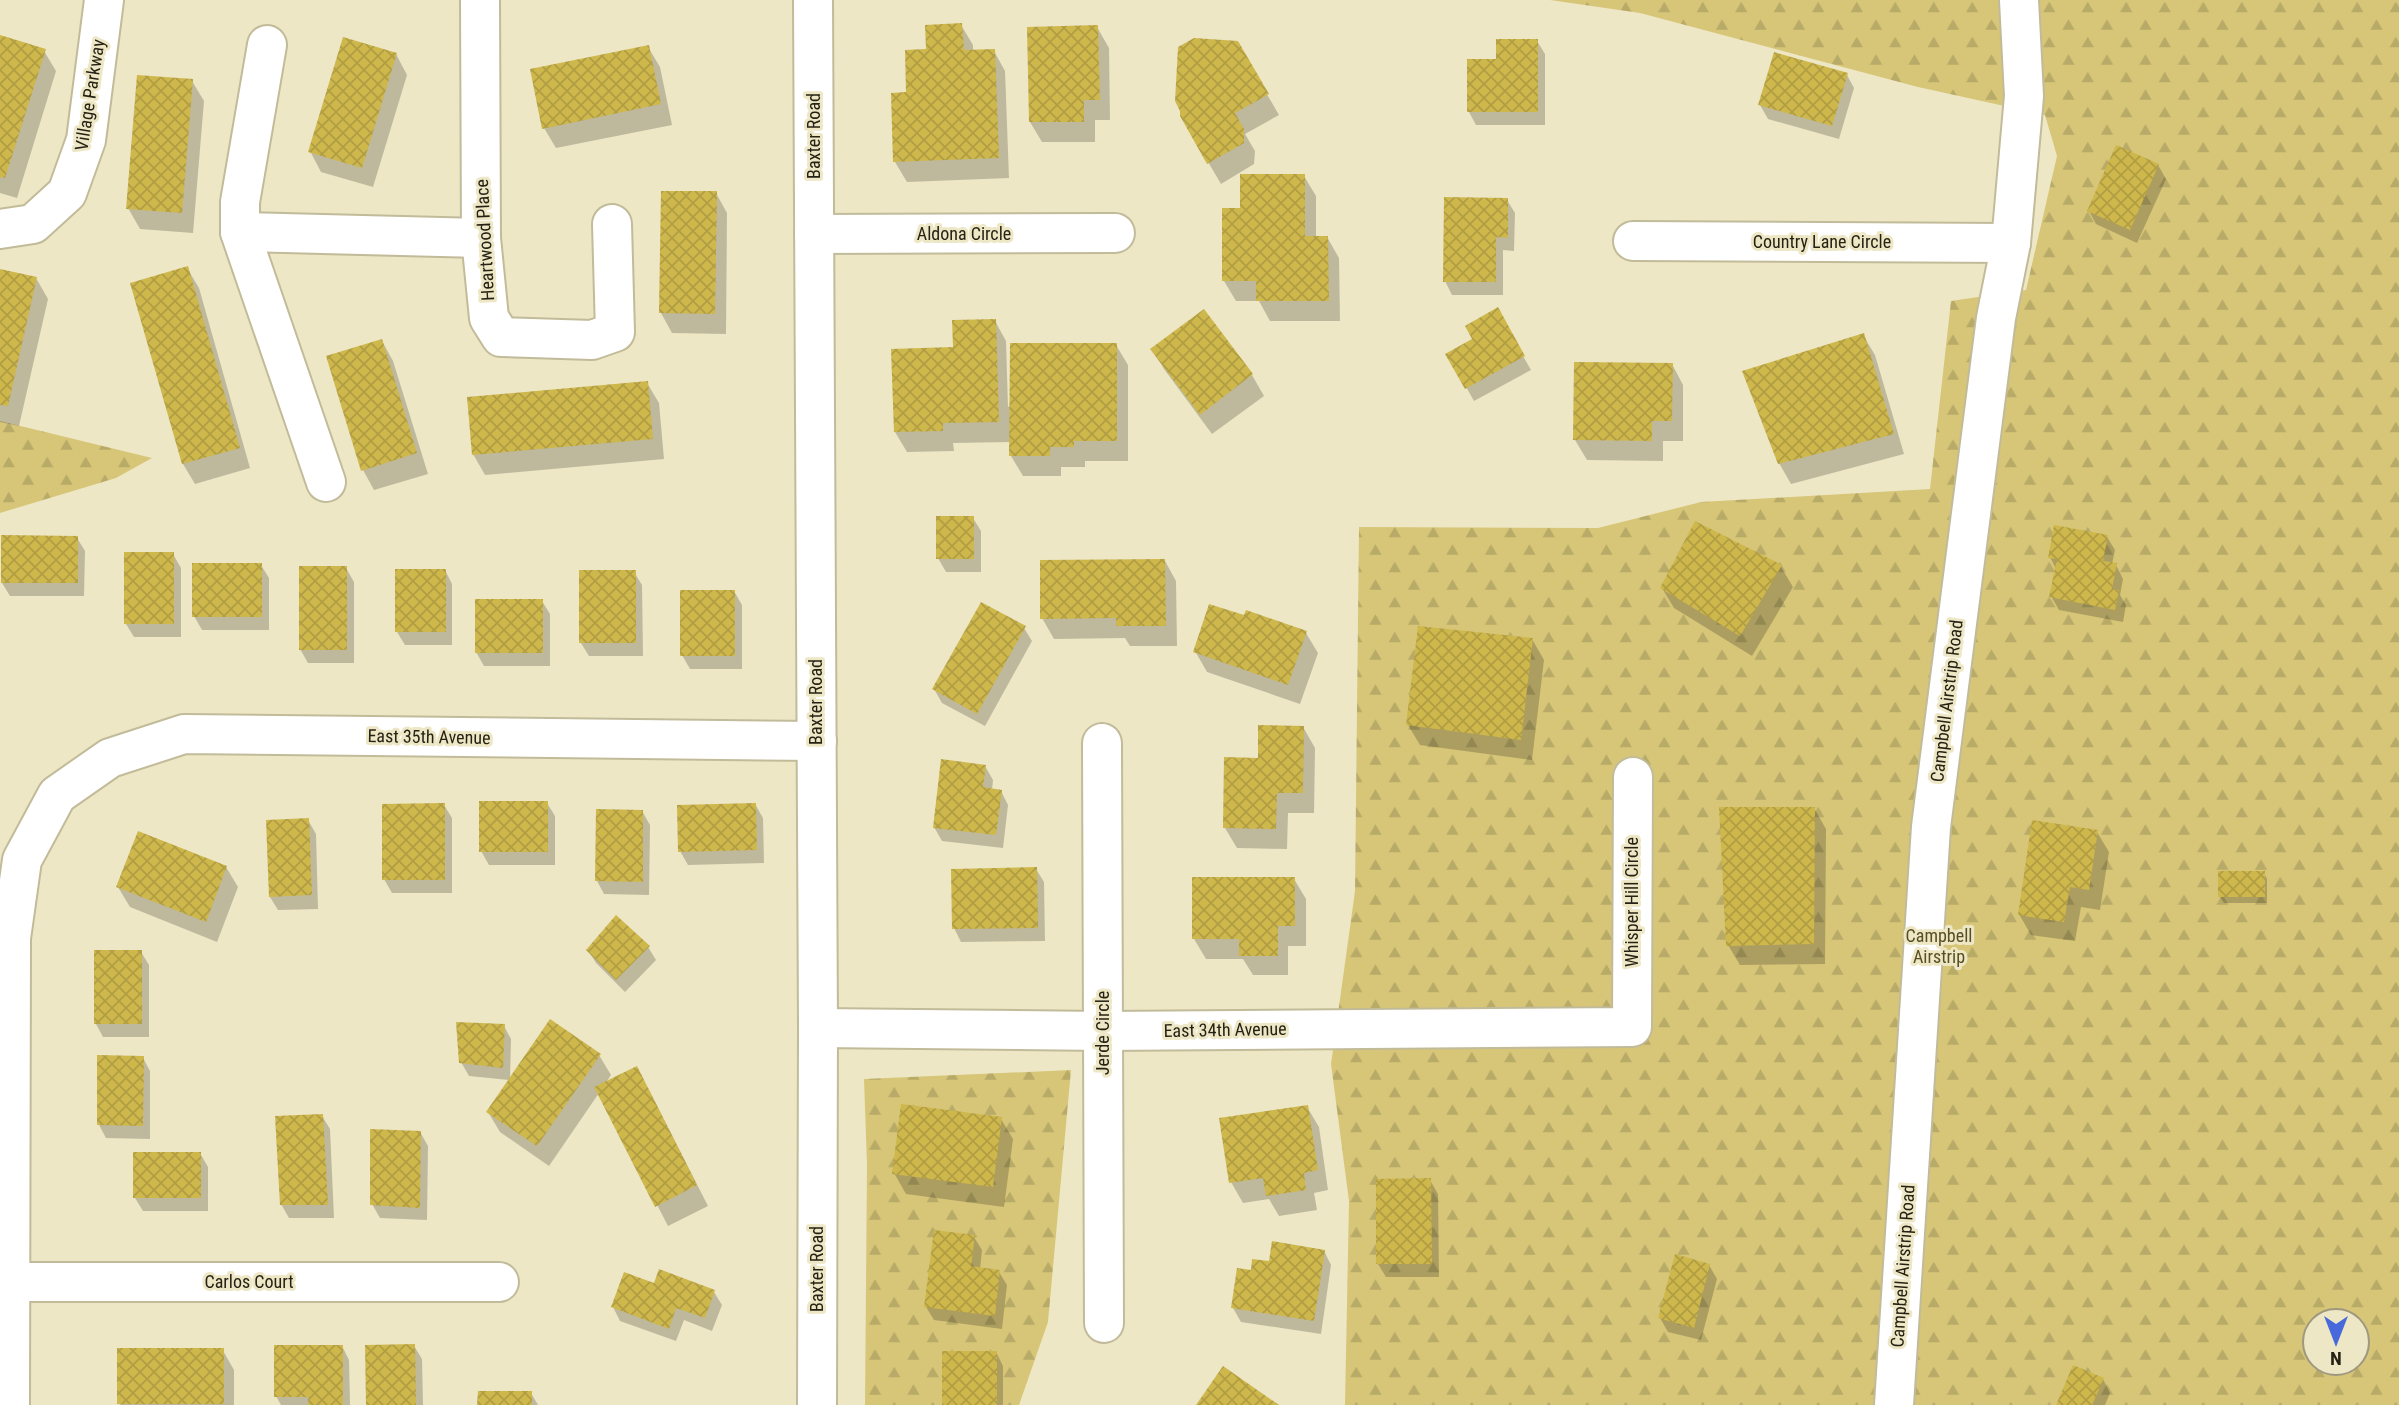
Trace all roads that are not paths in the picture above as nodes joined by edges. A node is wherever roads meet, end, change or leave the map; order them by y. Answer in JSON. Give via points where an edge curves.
{"nodes":[{"id":1,"x":104,"y":0,"type":"edge"},
{"id":2,"x":480,"y":0,"type":"edge"},
{"id":3,"x":813,"y":0,"type":"edge"},
{"id":4,"x":2019,"y":0,"type":"edge"},
{"id":5,"x":267,"y":45,"type":"dead end"},
{"id":6,"x":612,"y":224,"type":"dead end"},
{"id":7,"x":0,"y":229,"type":"edge"},
{"id":8,"x":240,"y":232,"type":"junction"},
{"id":9,"x":1115,"y":233,"type":"dead end"},
{"id":10,"x":814,"y":234,"type":"junction"},
{"id":11,"x":481,"y":238,"type":"junction"},
{"id":12,"x":1633,"y":241,"type":"dead end"},
{"id":13,"x":2011,"y":243,"type":"junction"},
{"id":14,"x":326,"y":482,"type":"dead end"},
{"id":15,"x":817,"y":741,"type":"junction"},
{"id":16,"x":1102,"y":743,"type":"dead end"},
{"id":17,"x":1633,"y":777,"type":"dead end"},
{"id":18,"x":1632,"y":1027,"type":"joint"},
{"id":19,"x":818,"y":1028,"type":"junction"},
{"id":20,"x":1102,"y":1031,"type":"junction"},
{"id":21,"x":5,"y":1282,"type":"edge"},
{"id":22,"x":499,"y":1282,"type":"dead end"},
{"id":23,"x":1104,"y":1323,"type":"dead end"},
{"id":24,"x":10,"y":1405,"type":"edge"},
{"id":25,"x":817,"y":1405,"type":"edge"},
{"id":26,"x":1894,"y":1405,"type":"edge"}],
"edges":[{"from":1,"to":7,"type":"street","name":"Village Parkway","via":[[86,140],[67,193],[33,224]]},
{"from":2,"to":11,"type":"street","name":"Heartwood Place"},
{"from":3,"to":10,"type":"street","name":"Baxter Road"},
{"from":4,"to":13,"type":"street","name":"Campbell Airstrip Road","via":[[2024,96]]},
{"from":5,"to":8,"type":"street","via":[[240,202]]},
{"from":6,"to":11,"type":"street","name":"Heartwood Place","via":[[615,332],[592,340],[501,337],[489,318]]},
{"from":8,"to":11,"type":"street"},
{"from":8,"to":14,"type":"street"},
{"from":9,"to":10,"type":"street","name":"Aldona Circle"},
{"from":10,"to":15,"type":"street","name":"Baxter Road"},
{"from":12,"to":13,"type":"street","name":"Country Lane Circle"},
{"from":13,"to":26,"type":"street","name":"Campbell Airstrip Road","via":[[1996,318],[1931,827]]},
{"from":15,"to":19,"type":"street","name":"Baxter Road"},
{"from":15,"to":21,"type":"street","name":"East 35th Avenue","via":[[184,734],[110,758],[57,795],[22,860],[11,938]]},
{"from":16,"to":20,"type":"street","name":"Jerde Circle"},
{"from":17,"to":18,"type":"street","name":"Whisper Hill Circle"},
{"from":18,"to":20,"type":"street","name":"East 34th Avenue"},
{"from":19,"to":20,"type":"street","name":"East 34th Avenue"},
{"from":19,"to":25,"type":"street","name":"Baxter Road"},
{"from":20,"to":23,"type":"street","name":"Jerde Circle"},
{"from":21,"to":22,"type":"street","name":"Carlos Court"},
{"from":21,"to":24,"type":"street"}]}
